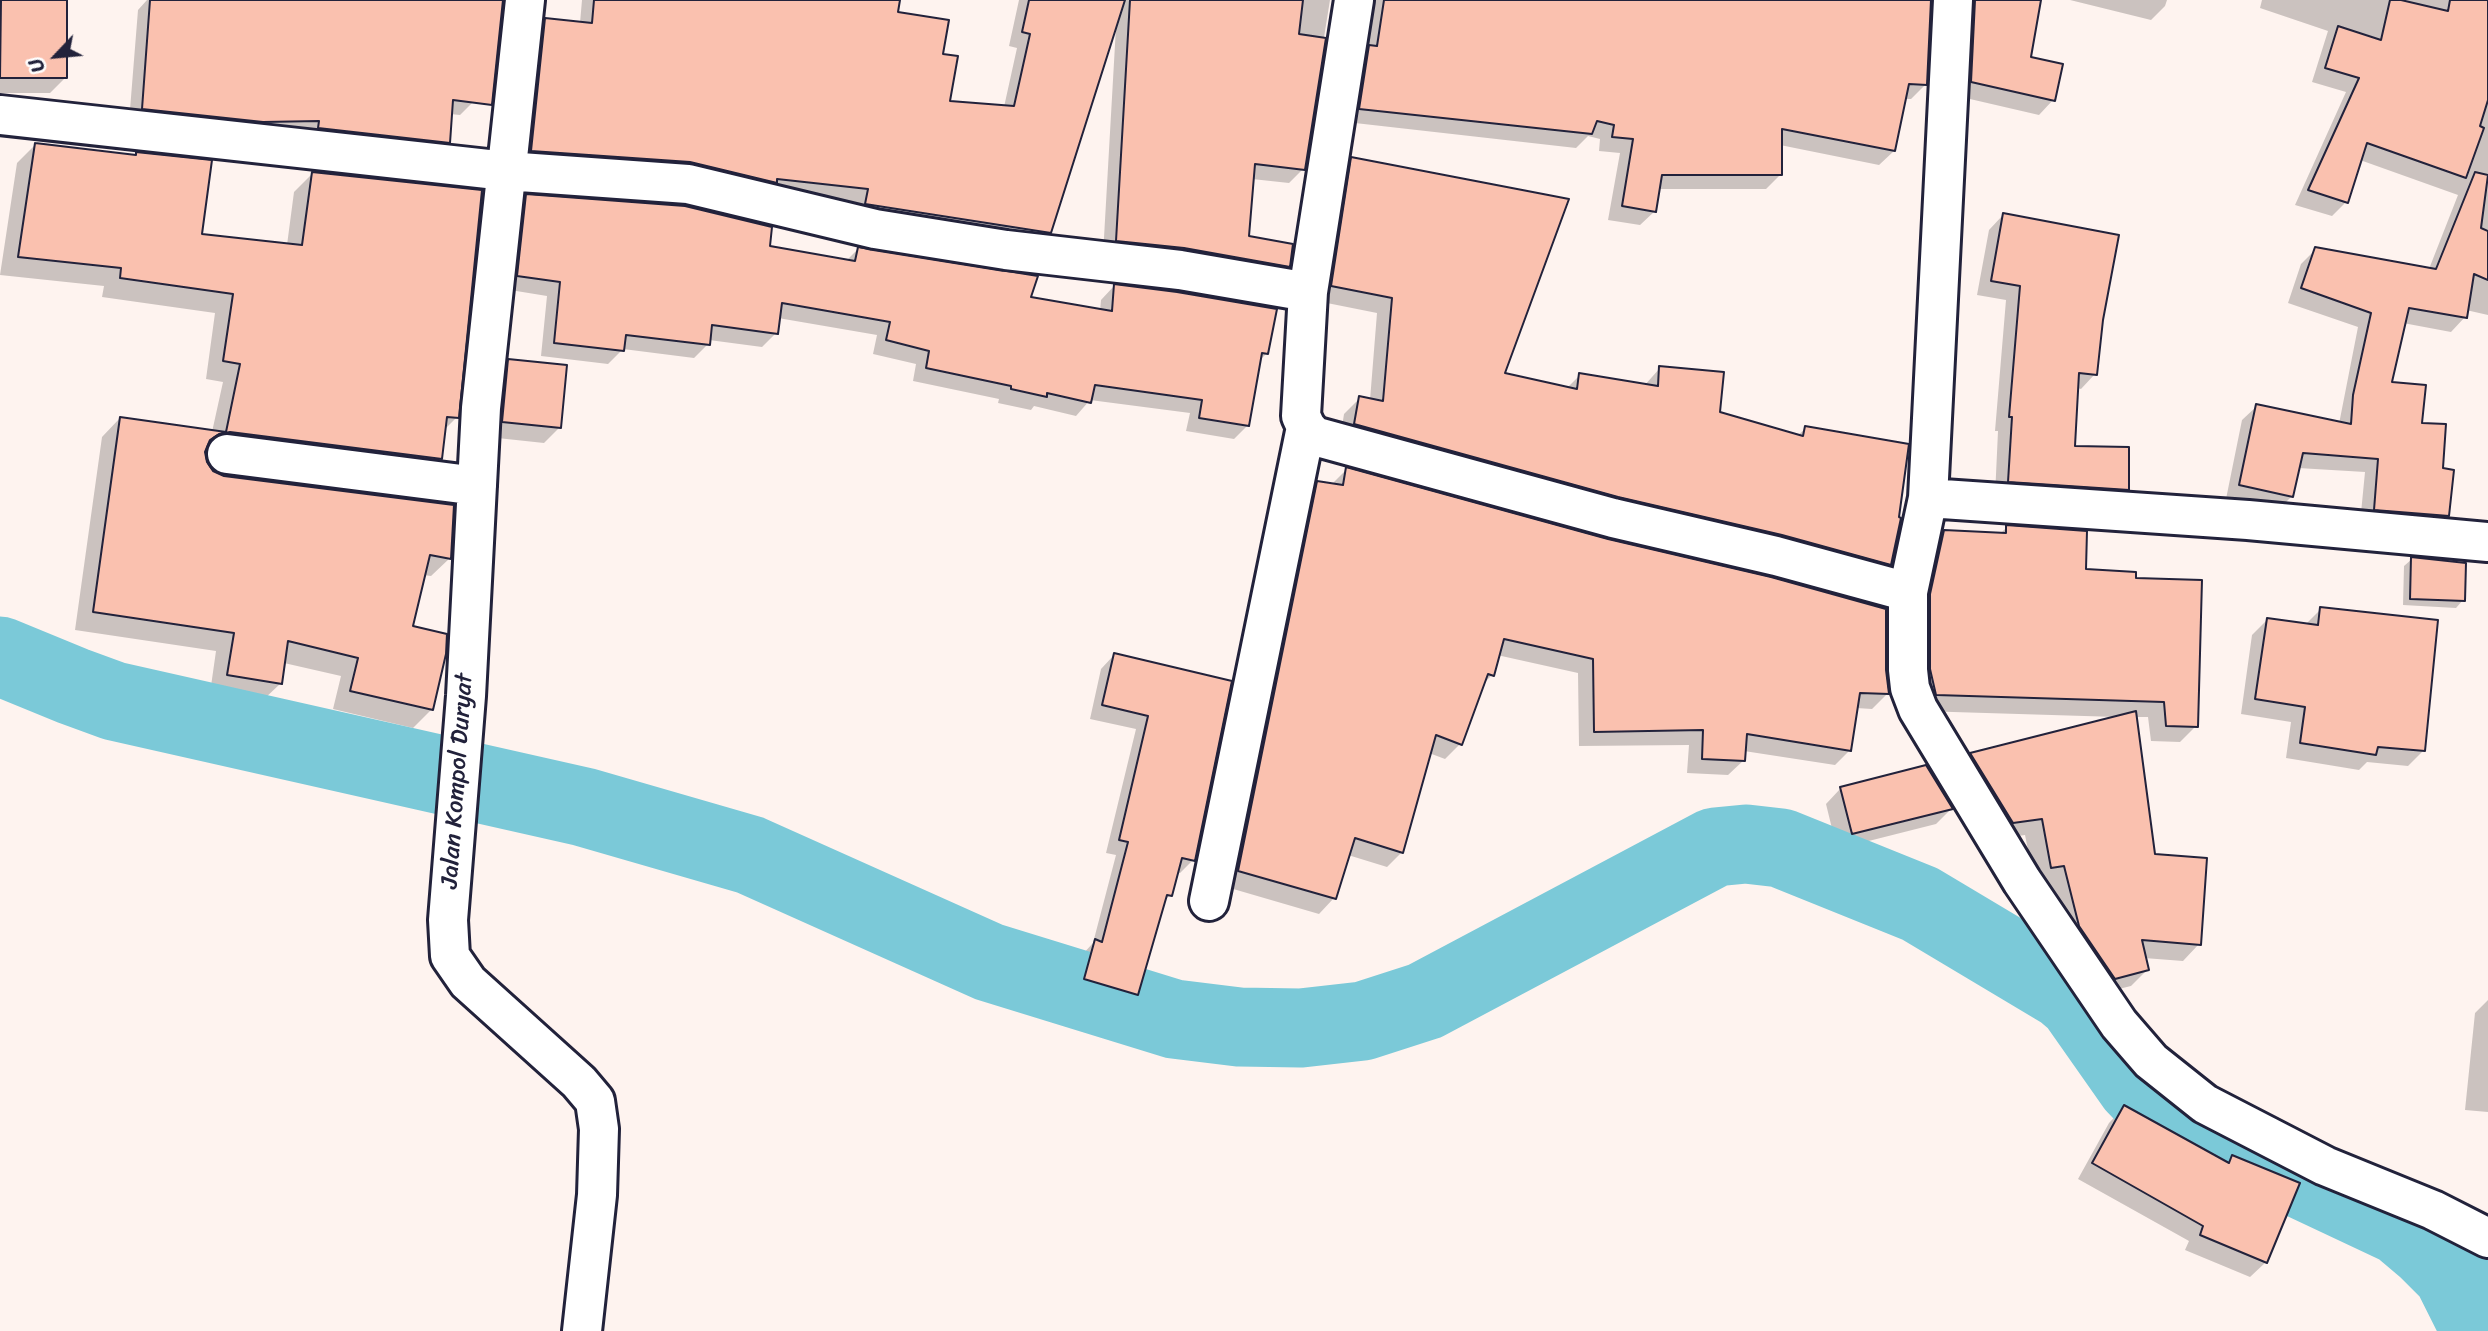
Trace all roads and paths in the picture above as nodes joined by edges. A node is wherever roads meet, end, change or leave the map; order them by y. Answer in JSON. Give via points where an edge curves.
{"nodes":[{"id":1,"x":525,"y":0,"type":"edge"},
{"id":2,"x":1354,"y":0,"type":"edge"},
{"id":3,"x":1953,"y":0,"type":"edge"},
{"id":4,"x":0,"y":115,"type":"edge"},
{"id":5,"x":506,"y":171,"type":"junction"},
{"id":6,"x":1308,"y":292,"type":"junction"},
{"id":7,"x":1306,"y":427,"type":"junction"},
{"id":8,"x":227,"y":454,"type":"dead end"},
{"id":9,"x":477,"y":486,"type":"junction"},
{"id":10,"x":1928,"y":498,"type":"junction"},
{"id":11,"x":2488,"y":542,"type":"edge"},
{"id":12,"x":1908,"y":592,"type":"junction"},
{"id":13,"x":1209,"y":901,"type":"dead end"},
{"id":14,"x":2488,"y":1238,"type":"edge"},
{"id":15,"x":582,"y":1331,"type":"edge"}],
"edges":[{"from":1,"to":5,"type":"street","name":"Jalan Kompol Duryat"},
{"from":2,"to":6,"type":"street"},
{"from":3,"to":10,"type":"street"},
{"from":4,"to":5,"type":"street"},
{"from":5,"to":6,"type":"street","via":[[688,184],[876,229]]},
{"from":5,"to":9,"type":"street","name":"Jalan Kompol Duryat"},
{"from":6,"to":7,"type":"street","via":[[1301,416]]},
{"from":7,"to":12,"type":"street","via":[[1328,442]]},
{"from":7,"to":13,"type":"street"},
{"from":8,"to":9,"type":"street"},
{"from":9,"to":15,"type":"street","name":"Jalan Kompol Duryat","via":[[448,920],[450,956],[468,982],[595,1101],[597,1195]]},
{"from":10,"to":11,"type":"street"},
{"from":10,"to":12,"type":"street"},
{"from":12,"to":14,"type":"street","via":[[1908,670],[1918,709],[2022,881],[2119,1024],[2151,1061],[2205,1104],[2325,1166],[2434,1210]]}]}
